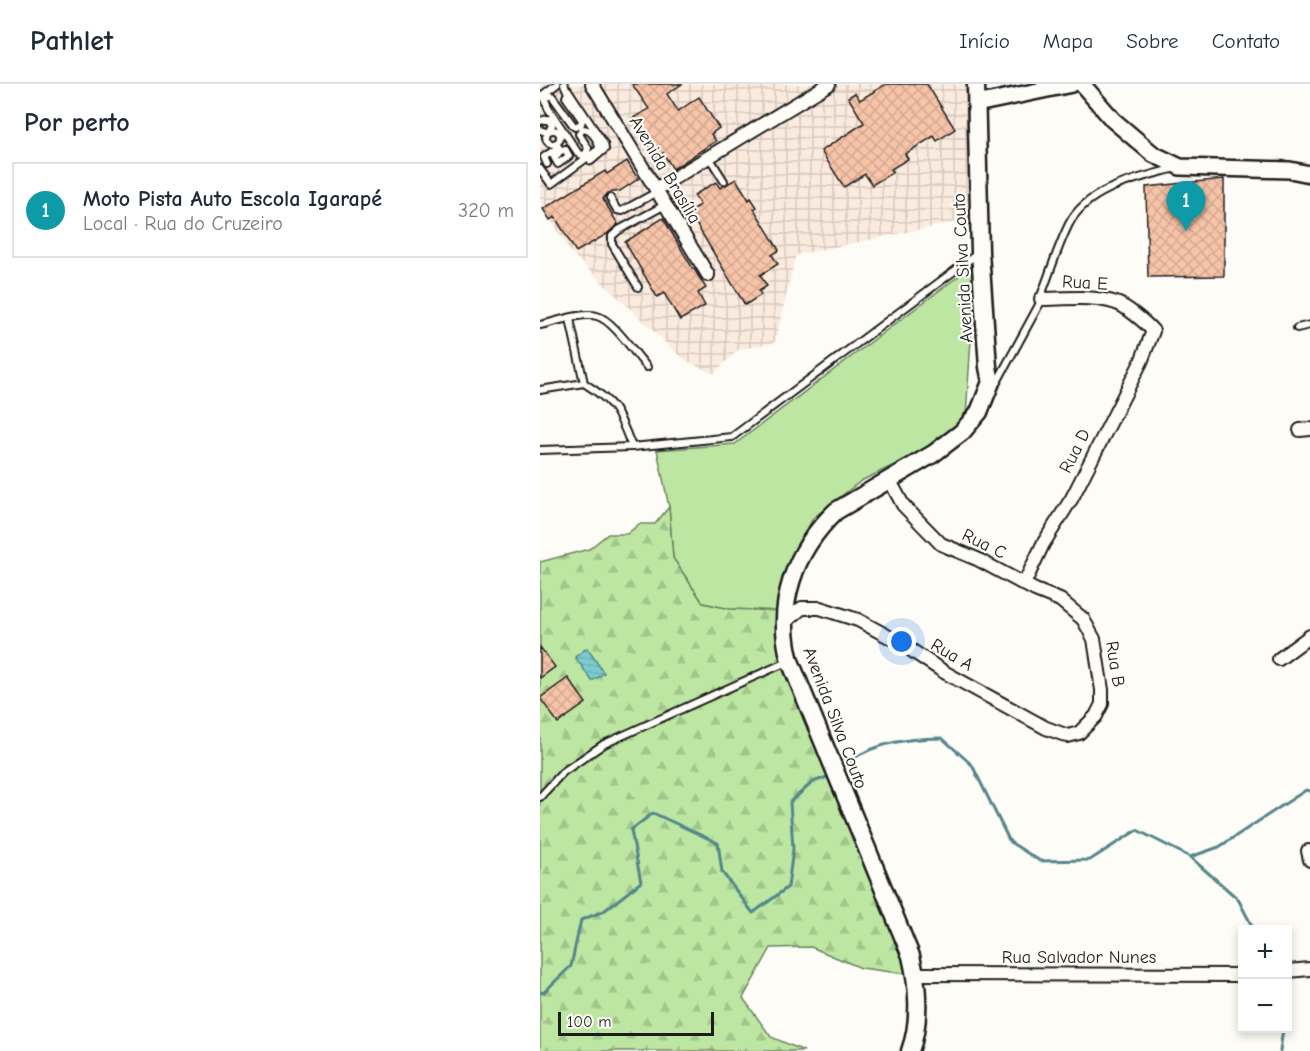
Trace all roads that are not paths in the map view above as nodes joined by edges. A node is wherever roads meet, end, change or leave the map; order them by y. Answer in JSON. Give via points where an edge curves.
{"nodes":[{"id":1,"x":557,"y":84,"type":"edge"},
{"id":2,"x":564,"y":84,"type":"edge"},
{"id":3,"x":592,"y":84,"type":"edge"},
{"id":4,"x":1072,"y":84,"type":"edge"},
{"id":5,"x":1082,"y":84,"type":"edge"},
{"id":6,"x":824,"y":85,"type":"edge"},
{"id":7,"x":975,"y":90,"type":"edge"},
{"id":8,"x":540,"y":97,"type":"edge"},
{"id":9,"x":540,"y":119,"type":"edge"},
{"id":10,"x":540,"y":130,"type":"edge"},
{"id":11,"x":549,"y":131,"type":"junction"},
{"id":12,"x":709,"y":157,"type":"junction"},
{"id":13,"x":547,"y":164,"type":"dead end"},
{"id":14,"x":1180,"y":167,"type":"junction"},
{"id":15,"x":540,"y":169,"type":"edge"},
{"id":16,"x":1310,"y":174,"type":"edge"},
{"id":17,"x":563,"y":181,"type":"dead end"},
{"id":18,"x":724,"y":181,"type":"dead end"},
{"id":19,"x":656,"y":190,"type":"junction"},
{"id":20,"x":610,"y":198,"type":"dead end"},
{"id":21,"x":665,"y":205,"type":"junction"},
{"id":22,"x":980,"y":252,"type":"junction"},
{"id":23,"x":708,"y":275,"type":"dead end"},
{"id":24,"x":638,"y":287,"type":"dead end"},
{"id":25,"x":1041,"y":299,"type":"junction"},
{"id":26,"x":570,"y":319,"type":"junction"},
{"id":27,"x":540,"y":325,"type":"edge"},
{"id":28,"x":1310,"y":325,"type":"edge"},
{"id":29,"x":1297,"y":328,"type":"dead end"},
{"id":30,"x":1153,"y":331,"type":"joint"},
{"id":31,"x":646,"y":367,"type":"dead end"},
{"id":32,"x":991,"y":382,"type":"junction"},
{"id":33,"x":584,"y":383,"type":"junction"},
{"id":34,"x":540,"y":390,"type":"edge"},
{"id":35,"x":632,"y":447,"type":"junction"},
{"id":36,"x":540,"y":450,"type":"edge"},
{"id":37,"x":889,"y":479,"type":"junction"},
{"id":38,"x":1024,"y":584,"type":"junction"},
{"id":39,"x":1083,"y":619,"type":"joint"},
{"id":40,"x":785,"y":622,"type":"junction"},
{"id":41,"x":1310,"y":636,"type":"edge"},
{"id":42,"x":1279,"y":659,"type":"dead end"},
{"id":43,"x":790,"y":661,"type":"junction"},
{"id":44,"x":1068,"y":736,"type":"joint"},
{"id":45,"x":540,"y":796,"type":"edge"},
{"id":46,"x":1310,"y":969,"type":"edge"},
{"id":47,"x":1292,"y":971,"type":"edge"},
{"id":48,"x":915,"y":974,"type":"junction"},
{"id":49,"x":1238,"y":975,"type":"edge"},
{"id":50,"x":910,"y":1051,"type":"edge"}],
"edges":[{"from":1,"to":8,"type":"lane"},
{"from":2,"to":15,"type":"lane","via":[[566,97],[581,124],[573,125],[552,96],[545,99],[548,108],[578,153],[588,151],[579,134],[583,129],[589,130],[599,149],[551,184]]},
{"from":2,"to":17,"type":"lane","via":[[605,148]]},
{"from":3,"to":19,"type":"street","name":"Avenida Brasília"},
{"from":4,"to":7,"type":"street"},
{"from":5,"to":14,"type":"street","via":[[1129,134],[1154,154]]},
{"from":6,"to":12,"type":"street"},
{"from":7,"to":22,"type":"main road","name":"Avenida Silva Couto"},
{"from":9,"to":11,"type":"lane","via":[[551,122]]},
{"from":10,"to":11,"type":"lane"},
{"from":11,"to":13,"type":"lane","via":[[547,141],[556,143],[569,156],[558,164],[555,149],[544,157]]},
{"from":12,"to":18,"type":"lane"},
{"from":12,"to":19,"type":"street"},
{"from":14,"to":16,"type":"street"},
{"from":14,"to":25,"type":"lane","via":[[1121,184],[1093,197],[1070,222]]},
{"from":19,"to":20,"type":"lane","via":[[622,211]]},
{"from":19,"to":21,"type":"street","name":"Avenida Brasília"},
{"from":21,"to":23,"type":"street","name":"Avenida Brasília"},
{"from":21,"to":24,"type":"lane","via":[[612,236],[612,244]]},
{"from":22,"to":32,"type":"main road","name":"Avenida Silva Couto"},
{"from":22,"to":35,"type":"lane","via":[[732,438]]},
{"from":25,"to":30,"type":"street","name":"Rua E","via":[[1117,303]]},
{"from":25,"to":32,"type":"lane","via":[[997,382]]},
{"from":26,"to":27,"type":"lane"},
{"from":26,"to":31,"type":"lane","via":[[598,316],[609,323]]},
{"from":26,"to":33,"type":"lane"},
{"from":28,"to":29,"type":"lane"},
{"from":30,"to":38,"type":"street","name":"Rua D","via":[[1142,362]]},
{"from":32,"to":37,"type":"main road","name":"Avenida Silva Couto","via":[[979,412],[962,432]]},
{"from":33,"to":34,"type":"lane"},
{"from":33,"to":35,"type":"lane","via":[[617,409]]},
{"from":35,"to":36,"type":"lane"},
{"from":37,"to":38,"type":"street","name":"Rua C","via":[[903,505],[941,544]]},
{"from":37,"to":40,"type":"main road","name":"Avenida Silva Couto","via":[[836,511],[810,540],[793,571]]},
{"from":38,"to":39,"type":"street","name":"Rua C","via":[[1060,600]]},
{"from":39,"to":44,"type":"street","name":"Rua B","via":[[1094,639],[1102,704],[1079,733]]},
{"from":40,"to":43,"type":"main road","name":"Avenida Silva Couto"},
{"from":40,"to":44,"type":"street","name":"Rua A","via":[[802,608],[820,608],[858,620],[944,672]]},
{"from":41,"to":42,"type":"street"},
{"from":43,"to":45,"type":"lane","via":[[604,744],[563,772]]},
{"from":43,"to":48,"type":"main road","name":"Avenida Silva Couto","via":[[906,941]]},
{"from":46,"to":47,"type":"street"},
{"from":48,"to":49,"type":"street","name":"Rua Salvador Nunes"},
{"from":48,"to":50,"type":"main road","name":"Avenida Silva Couto","via":[[916,1016]]}]}
